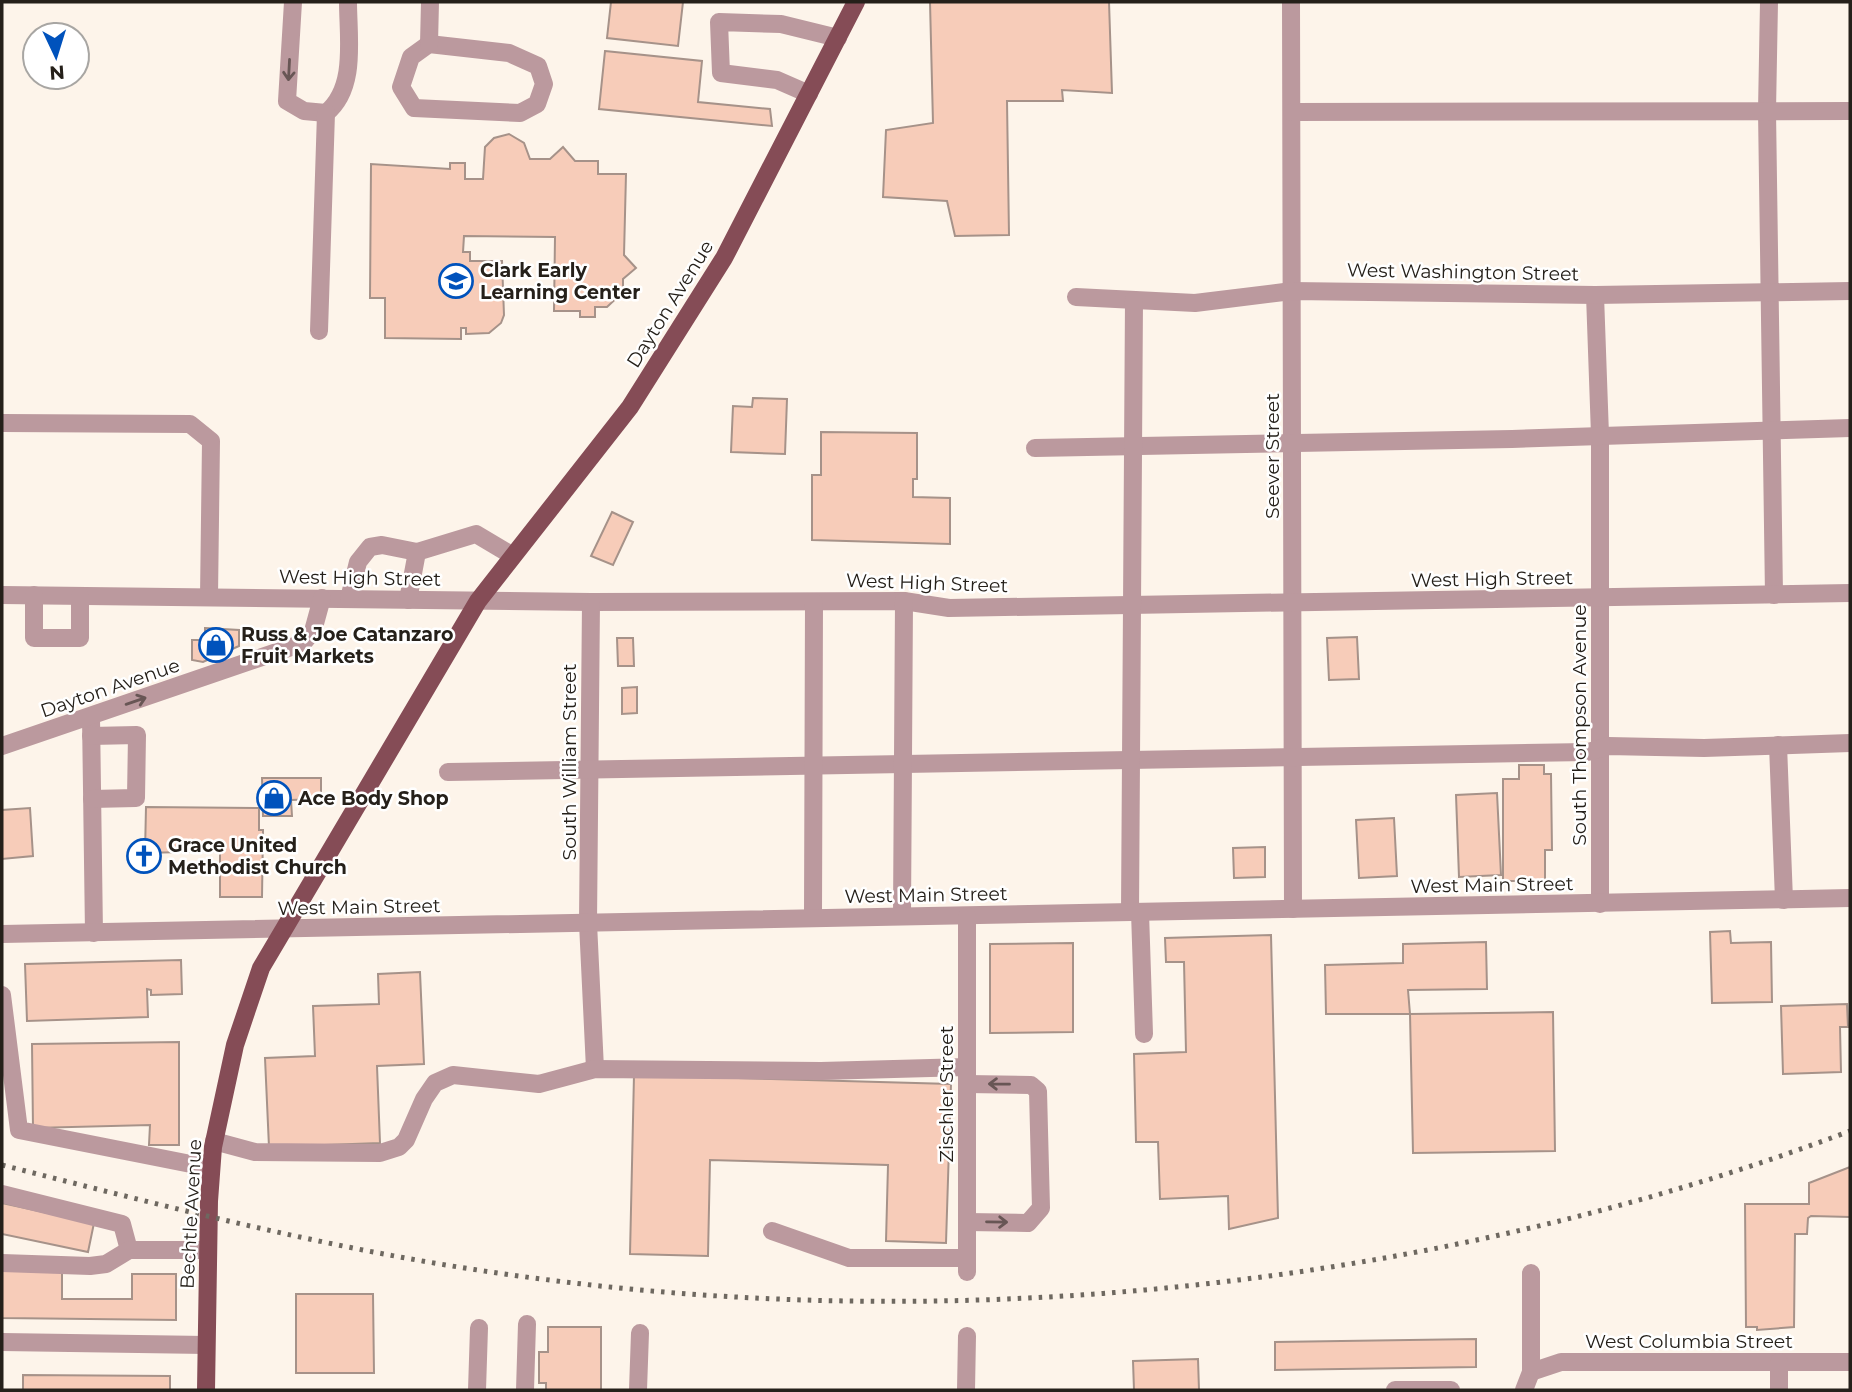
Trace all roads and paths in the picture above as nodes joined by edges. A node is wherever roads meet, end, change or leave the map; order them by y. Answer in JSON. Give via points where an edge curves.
{"nodes":[{"id":1,"x":293,"y":2,"type":"edge"},
{"id":2,"x":348,"y":2,"type":"edge"},
{"id":3,"x":430,"y":2,"type":"edge"},
{"id":4,"x":856,"y":2,"type":"edge"},
{"id":5,"x":1291,"y":2,"type":"edge"},
{"id":6,"x":1769,"y":2,"type":"edge"},
{"id":7,"x":838,"y":38,"type":"junction"},
{"id":8,"x":429,"y":44,"type":"junction"},
{"id":9,"x":808,"y":94,"type":"junction"},
{"id":10,"x":1768,"y":111,"type":"junction"},
{"id":11,"x":1850,"y":111,"type":"edge"},
{"id":12,"x":1292,"y":112,"type":"junction"},
{"id":13,"x":326,"y":113,"type":"junction"},
{"id":14,"x":1850,"y":290,"type":"edge"},
{"id":15,"x":1292,"y":291,"type":"junction"},
{"id":16,"x":1770,"y":291,"type":"junction"},
{"id":17,"x":1595,"y":295,"type":"junction"},
{"id":18,"x":1076,"y":298,"type":"dead end"},
{"id":19,"x":1133,"y":300,"type":"junction"},
{"id":20,"x":319,"y":331,"type":"dead end"},
{"id":21,"x":2,"y":422,"type":"edge"},
{"id":22,"x":1850,"y":428,"type":"edge"},
{"id":23,"x":1773,"y":430,"type":"junction"},
{"id":24,"x":1600,"y":435,"type":"junction"},
{"id":25,"x":1293,"y":444,"type":"junction"},
{"id":26,"x":1131,"y":445,"type":"junction"},
{"id":27,"x":1035,"y":448,"type":"dead end"},
{"id":28,"x":417,"y":552,"type":"junction"},
{"id":29,"x":513,"y":556,"type":"junction"},
{"id":30,"x":1850,"y":593,"type":"edge"},
{"id":31,"x":2,"y":595,"type":"edge"},
{"id":32,"x":34,"y":595,"type":"junction"},
{"id":33,"x":1774,"y":595,"type":"junction"},
{"id":34,"x":80,"y":596,"type":"junction"},
{"id":35,"x":209,"y":597,"type":"junction"},
{"id":36,"x":322,"y":598,"type":"junction"},
{"id":37,"x":349,"y":598,"type":"junction"},
{"id":38,"x":1600,"y":598,"type":"junction"},
{"id":39,"x":408,"y":600,"type":"junction"},
{"id":40,"x":478,"y":601,"type":"junction"},
{"id":41,"x":904,"y":601,"type":"junction"},
{"id":42,"x":591,"y":602,"type":"junction"},
{"id":43,"x":814,"y":602,"type":"junction"},
{"id":44,"x":1294,"y":605,"type":"junction"},
{"id":45,"x":1131,"y":606,"type":"junction"},
{"id":46,"x":91,"y":717,"type":"junction"},
{"id":47,"x":91,"y":736,"type":"junction"},
{"id":48,"x":1850,"y":743,"type":"edge"},
{"id":49,"x":1778,"y":745,"type":"junction"},
{"id":50,"x":2,"y":746,"type":"edge"},
{"id":51,"x":1598,"y":749,"type":"junction"},
{"id":52,"x":1291,"y":756,"type":"junction"},
{"id":53,"x":1131,"y":761,"type":"junction"},
{"id":54,"x":903,"y":765,"type":"junction"},
{"id":55,"x":811,"y":767,"type":"junction"},
{"id":56,"x":448,"y":772,"type":"dead end"},
{"id":57,"x":589,"y":772,"type":"junction"},
{"id":58,"x":92,"y":799,"type":"junction"},
{"id":59,"x":1850,"y":898,"type":"edge"},
{"id":60,"x":1784,"y":900,"type":"junction"},
{"id":61,"x":1600,"y":904,"type":"junction"},
{"id":62,"x":1293,"y":909,"type":"junction"},
{"id":63,"x":1135,"y":912,"type":"junction"},
{"id":64,"x":902,"y":915,"type":"junction"},
{"id":65,"x":967,"y":916,"type":"junction"},
{"id":66,"x":813,"y":917,"type":"junction"},
{"id":67,"x":588,"y":923,"type":"junction"},
{"id":68,"x":283,"y":929,"type":"junction"},
{"id":69,"x":94,"y":933,"type":"junction"},
{"id":70,"x":2,"y":934,"type":"edge"},
{"id":71,"x":2,"y":995,"type":"edge"},
{"id":72,"x":1144,"y":1034,"type":"dead end"},
{"id":73,"x":595,"y":1069,"type":"junction"},
{"id":74,"x":967,"y":1076,"type":"junction"},
{"id":75,"x":214,"y":1141,"type":"junction"},
{"id":76,"x":211,"y":1168,"type":"junction"},
{"id":77,"x":2,"y":1194,"type":"edge"},
{"id":78,"x":967,"y":1222,"type":"junction"},
{"id":79,"x":772,"y":1231,"type":"dead end"},
{"id":80,"x":129,"y":1250,"type":"junction"},
{"id":81,"x":208,"y":1250,"type":"junction"},
{"id":82,"x":2,"y":1263,"type":"edge"},
{"id":83,"x":1531,"y":1273,"type":"dead end"},
{"id":84,"x":527,"y":1324,"type":"dead end"},
{"id":85,"x":479,"y":1328,"type":"dead end"},
{"id":86,"x":640,"y":1333,"type":"dead end"},
{"id":87,"x":967,"y":1336,"type":"dead end"},
{"id":88,"x":2,"y":1342,"type":"edge"},
{"id":89,"x":206,"y":1345,"type":"junction"},
{"id":90,"x":1779,"y":1362,"type":"junction"},
{"id":91,"x":1850,"y":1362,"type":"edge"},
{"id":92,"x":1531,"y":1372,"type":"junction"},
{"id":93,"x":206,"y":1390,"type":"edge"},
{"id":94,"x":477,"y":1390,"type":"edge"},
{"id":95,"x":525,"y":1390,"type":"edge"},
{"id":96,"x":638,"y":1390,"type":"edge"},
{"id":97,"x":966,"y":1390,"type":"edge"},
{"id":98,"x":1395,"y":1390,"type":"edge"},
{"id":99,"x":1451,"y":1390,"type":"edge"},
{"id":100,"x":1524,"y":1390,"type":"edge"},
{"id":101,"x":1779,"y":1390,"type":"edge"}],
"edges":[{"from":1,"to":13,"type":"street","one_way":true,"via":[[287,101],[304,111]]},
{"from":2,"to":13,"type":"street","via":[[347,79],[337,105]]},
{"from":3,"to":8,"type":"street"},
{"from":4,"to":7,"type":"main road","name":"Dayton Avenue"},
{"from":5,"to":12,"type":"street","name":"Seever Street"},
{"from":6,"to":10,"type":"street"},
{"from":7,"to":9,"type":"main road","name":"Dayton Avenue"},
{"from":7,"to":9,"type":"street","via":[[780,24],[719,22],[721,73],[777,80]]},
{"from":8,"to":8,"type":"street","via":[[411,57],[401,87],[414,108],[520,113],[537,104],[544,84],[538,66],[509,53]]},
{"from":9,"to":29,"type":"main road","name":"Dayton Avenue","via":[[724,258],[630,407]]},
{"from":10,"to":11,"type":"street"},
{"from":10,"to":12,"type":"street"},
{"from":10,"to":16,"type":"street"},
{"from":12,"to":15,"type":"street","name":"Seever Street"},
{"from":13,"to":20,"type":"street"},
{"from":14,"to":16,"type":"street","name":"West Washington Street"},
{"from":15,"to":17,"type":"street","name":"West Washington Street"},
{"from":15,"to":19,"type":"street","name":"West Washington Street","via":[[1195,303]]},
{"from":15,"to":25,"type":"street","name":"Seever Street"},
{"from":16,"to":17,"type":"street","name":"West Washington Street"},
{"from":16,"to":23,"type":"street"},
{"from":17,"to":24,"type":"street","name":"South Thompson Avenue"},
{"from":18,"to":19,"type":"street","name":"West Washington Street"},
{"from":19,"to":26,"type":"street"},
{"from":21,"to":35,"type":"street","via":[[190,424],[211,441]]},
{"from":22,"to":23,"type":"street"},
{"from":23,"to":24,"type":"street"},
{"from":23,"to":33,"type":"street"},
{"from":24,"to":25,"type":"street"},
{"from":24,"to":38,"type":"street","name":"South Thompson Avenue"},
{"from":25,"to":26,"type":"street"},
{"from":25,"to":44,"type":"street","name":"Seever Street"},
{"from":26,"to":27,"type":"street"},
{"from":26,"to":45,"type":"street"},
{"from":28,"to":29,"type":"street","via":[[476,534]]},
{"from":28,"to":37,"type":"street","via":[[370,547],[358,562]]},
{"from":28,"to":39,"type":"street"},
{"from":29,"to":40,"type":"main road","name":"Dayton Avenue"},
{"from":30,"to":33,"type":"street","name":"West High Street"},
{"from":31,"to":32,"type":"street","name":"West High Street"},
{"from":32,"to":34,"type":"street","name":"West High Street"},
{"from":32,"to":34,"type":"street","via":[[34,638],[80,638]]},
{"from":33,"to":38,"type":"street","name":"West High Street"},
{"from":34,"to":35,"type":"street","name":"West High Street"},
{"from":35,"to":36,"type":"street","name":"West High Street"},
{"from":36,"to":37,"type":"street","name":"West High Street"},
{"from":46,"to":36,"type":"street","name":"Dayton Avenue","one_way":true,"via":[[303,643],[313,631]]},
{"from":37,"to":39,"type":"street","name":"West High Street"},
{"from":38,"to":44,"type":"street","name":"West High Street"},
{"from":38,"to":51,"type":"street","name":"South Thompson Avenue"},
{"from":39,"to":40,"type":"street","name":"West High Street"},
{"from":40,"to":42,"type":"street","name":"West High Street"},
{"from":40,"to":68,"type":"main road","name":"Bechtle Avenue"},
{"from":41,"to":43,"type":"street","name":"West High Street"},
{"from":41,"to":45,"type":"street","name":"West High Street","via":[[949,608]]},
{"from":41,"to":54,"type":"street"},
{"from":42,"to":43,"type":"street","name":"West High Street"},
{"from":42,"to":57,"type":"street","name":"South William Street"},
{"from":43,"to":55,"type":"street"},
{"from":44,"to":45,"type":"street","name":"West High Street"},
{"from":44,"to":52,"type":"street","name":"Seever Street"},
{"from":45,"to":53,"type":"street"},
{"from":46,"to":47,"type":"street"},
{"from":46,"to":50,"type":"street","name":"Dayton Avenue"},
{"from":47,"to":58,"type":"street"},
{"from":47,"to":58,"type":"street","via":[[137,735],[136,798]]},
{"from":48,"to":49,"type":"street"},
{"from":49,"to":51,"type":"street"},
{"from":49,"to":60,"type":"street"},
{"from":51,"to":52,"type":"street"},
{"from":51,"to":61,"type":"street","name":"South Thompson Avenue"},
{"from":52,"to":53,"type":"street"},
{"from":52,"to":62,"type":"street","name":"Seever Street"},
{"from":53,"to":54,"type":"street"},
{"from":53,"to":63,"type":"street"},
{"from":54,"to":55,"type":"street"},
{"from":54,"to":64,"type":"street"},
{"from":55,"to":57,"type":"street"},
{"from":55,"to":66,"type":"street"},
{"from":56,"to":57,"type":"street"},
{"from":57,"to":67,"type":"street","name":"South William Street"},
{"from":58,"to":69,"type":"street"},
{"from":59,"to":60,"type":"street","name":"West Main Street"},
{"from":60,"to":61,"type":"street","name":"West Main Street"},
{"from":61,"to":62,"type":"street","name":"West Main Street"},
{"from":62,"to":63,"type":"street","name":"West Main Street"},
{"from":63,"to":65,"type":"street","name":"West Main Street"},
{"from":63,"to":72,"type":"street"},
{"from":64,"to":65,"type":"street","name":"West Main Street"},
{"from":64,"to":66,"type":"street","name":"West Main Street"},
{"from":65,"to":74,"type":"street","name":"Zischler Street"},
{"from":66,"to":67,"type":"street","name":"West Main Street"},
{"from":67,"to":68,"type":"street","name":"West Main Street"},
{"from":67,"to":73,"type":"street","name":"South William Street"},
{"from":68,"to":69,"type":"street","name":"West Main Street"},
{"from":68,"to":75,"type":"main road","name":"Bechtle Avenue","via":[[261,968],[234,1045]]},
{"from":69,"to":70,"type":"street","name":"West Main Street"},
{"from":71,"to":76,"type":"street","via":[[19,1130]]},
{"from":73,"to":74,"type":"street"},
{"from":73,"to":75,"type":"street","via":[[540,1084],[453,1075],[435,1083],[424,1098],[407,1140],[380,1153],[255,1152]]},
{"from":74,"to":78,"type":"street","name":"Zischler Street"},
{"from":78,"to":74,"type":"street","one_way":true,"via":[[1028,1223],[1041,1208],[1038,1091],[1031,1084]]},
{"from":75,"to":76,"type":"main road","name":"Bechtle Avenue"},
{"from":76,"to":81,"type":"main road","name":"Bechtle Avenue"},
{"from":77,"to":80,"type":"street","via":[[122,1224]]},
{"from":78,"to":79,"type":"street","name":"Zischler Street","via":[[967,1265],[849,1258]]},
{"from":80,"to":81,"type":"street"},
{"from":80,"to":82,"type":"street","via":[[106,1265]]},
{"from":81,"to":89,"type":"main road","name":"Bechtle Avenue"},
{"from":83,"to":92,"type":"street"},
{"from":84,"to":95,"type":"street"},
{"from":85,"to":94,"type":"street"},
{"from":86,"to":96,"type":"street"},
{"from":87,"to":97,"type":"street"},
{"from":88,"to":89,"type":"street"},
{"from":89,"to":93,"type":"main road","name":"Bechtle Avenue"},
{"from":90,"to":91,"type":"street","name":"West Columbia Street"},
{"from":90,"to":92,"type":"street","name":"West Columbia Street","via":[[1561,1362]]},
{"from":90,"to":101,"type":"street"},
{"from":92,"to":100,"type":"street"},
{"from":98,"to":99,"type":"street"}]}
